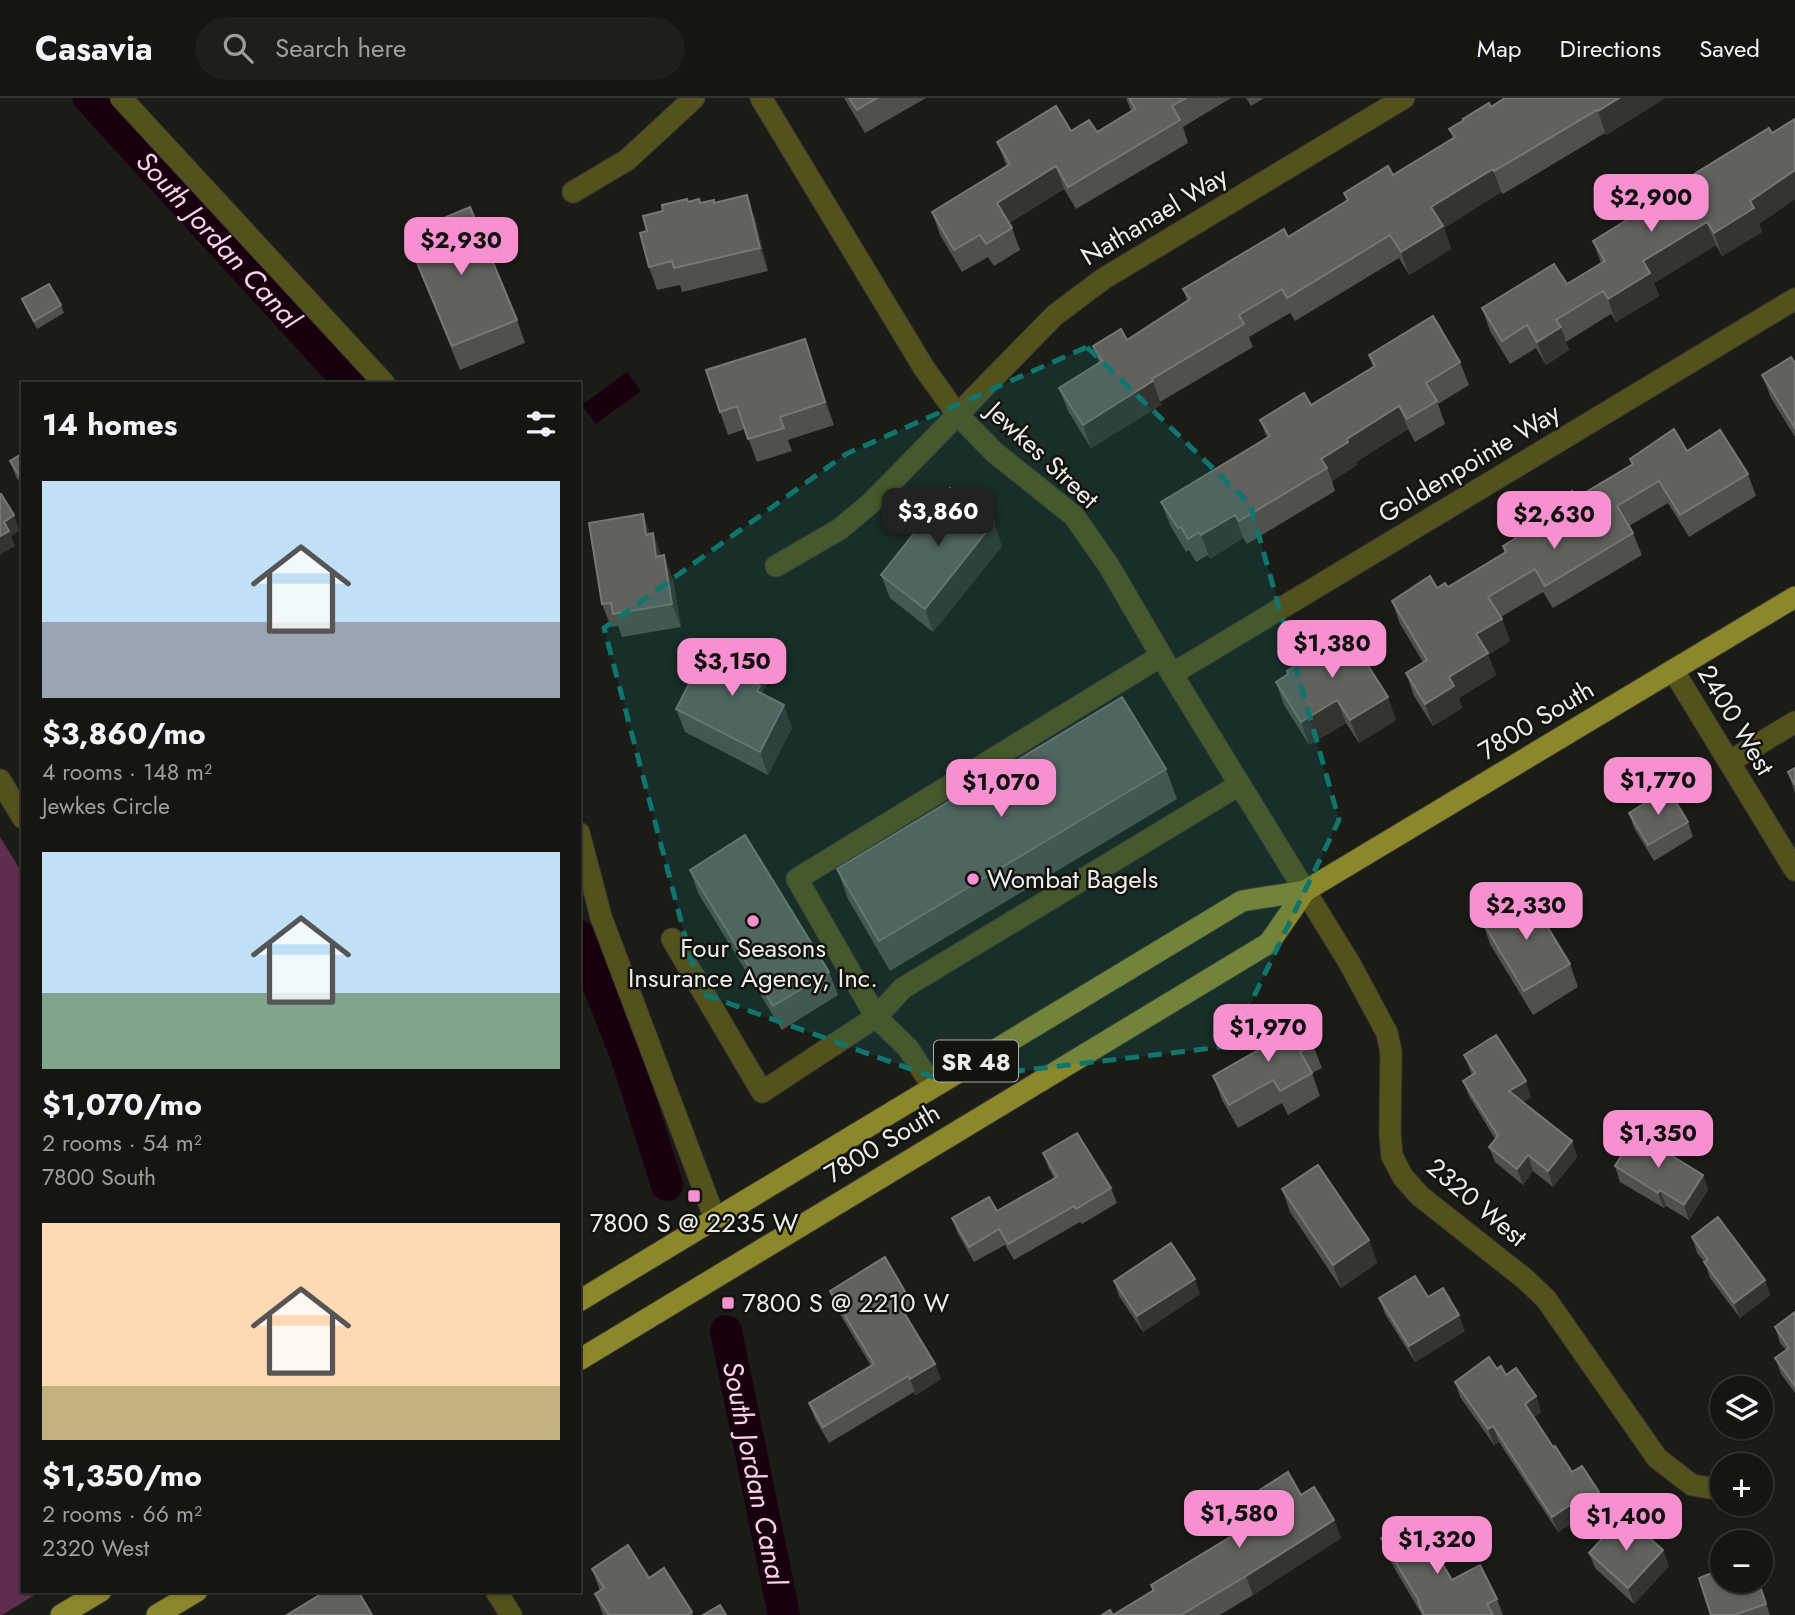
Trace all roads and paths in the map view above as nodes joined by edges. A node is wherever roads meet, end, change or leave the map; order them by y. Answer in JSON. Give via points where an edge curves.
{"nodes":[{"id":1,"x":121,"y":98,"type":"edge"},
{"id":2,"x":694,"y":98,"type":"edge"},
{"id":3,"x":761,"y":98,"type":"edge"},
{"id":4,"x":1404,"y":98,"type":"edge"},
{"id":5,"x":573,"y":192,"type":"dead end"},
{"id":6,"x":1795,"y":299,"type":"edge"},
{"id":7,"x":383,"y":382,"type":"edge"},
{"id":8,"x":957,"y":414,"type":"junction"},
{"id":9,"x":776,"y":566,"type":"dead end"},
{"id":10,"x":1795,"y":597,"type":"edge"},
{"id":11,"x":1166,"y":665,"type":"junction"},
{"id":12,"x":1673,"y":670,"type":"junction"},
{"id":13,"x":1795,"y":722,"type":"edge"},
{"id":14,"x":1729,"y":762,"type":"junction"},
{"id":15,"x":0,"y":779,"type":"edge"},
{"id":16,"x":1240,"y":785,"type":"junction"},
{"id":17,"x":21,"y":815,"type":"edge"},
{"id":18,"x":581,"y":841,"type":"edge"},
{"id":19,"x":1795,"y":870,"type":"edge"},
{"id":20,"x":1305,"y":891,"type":"junction"},
{"id":21,"x":672,"y":939,"type":"dead end"},
{"id":22,"x":876,"y":1017,"type":"junction"},
{"id":23,"x":933,"y":1087,"type":"junction"},
{"id":24,"x":715,"y":1220,"type":"junction"},
{"id":25,"x":581,"y":1300,"type":"edge"},
{"id":26,"x":581,"y":1359,"type":"edge"},
{"id":27,"x":1710,"y":1488,"type":"edge"},
{"id":28,"x":98,"y":1593,"type":"edge"},
{"id":29,"x":194,"y":1593,"type":"edge"},
{"id":30,"x":497,"y":1593,"type":"edge"},
{"id":31,"x":61,"y":1615,"type":"edge"},
{"id":32,"x":157,"y":1615,"type":"edge"},
{"id":33,"x":511,"y":1615,"type":"edge"}],
"edges":[{"from":1,"to":7,"type":"street"},
{"from":2,"to":5,"type":"street","via":[[627,160]]},
{"from":3,"to":8,"type":"street","name":"Jewkes Street","via":[[924,368]]},
{"from":4,"to":8,"type":"street","name":"Nathanael Way","via":[[1076,298]]},
{"from":6,"to":11,"type":"street","name":"Goldenpointe Way"},
{"from":8,"to":9,"type":"street","name":"Nathanael Way","via":[[871,503],[840,529]]},
{"from":8,"to":11,"type":"street","name":"Jewkes Street","via":[[994,452],[1074,516],[1109,566]]},
{"from":10,"to":12,"type":"main road","name":"7800 South","number":"SR 48"},
{"from":11,"to":16,"type":"street","name":"Jewkes Street"},
{"from":11,"to":22,"type":"street","name":"Goldenpointe Way","via":[[797,879]]},
{"from":12,"to":14,"type":"street","name":"2400 West"},
{"from":12,"to":20,"type":"main road","name":"7800 South","number":"SR 48"},
{"from":13,"to":14,"type":"street"},
{"from":14,"to":19,"type":"street","name":"2400 West"},
{"from":15,"to":17,"type":"street"},
{"from":16,"to":20,"type":"street","name":"Jewkes Street"},
{"from":16,"to":22,"type":"street","via":[[904,988]]},
{"from":18,"to":24,"type":"street","via":[[601,917]]},
{"from":20,"to":23,"type":"main road","name":"7800 South","number":"SR 48","via":[[1242,901]]},
{"from":20,"to":26,"type":"main road","name":"7800 South","number":"SR 48","via":[[1269,943]]},
{"from":20,"to":27,"type":"street","name":"2320 West","via":[[1387,1033],[1392,1156],[1404,1177],[1420,1196],[1546,1299],[1657,1458],[1692,1485]]},
{"from":21,"to":22,"type":"street","via":[[762,1092]]},
{"from":22,"to":23,"type":"street","via":[[908,1048]]},
{"from":23,"to":24,"type":"main road","name":"7800 South","number":"SR 48"},
{"from":24,"to":25,"type":"main road","name":"7800 South","number":"SR 48"},
{"from":28,"to":31,"type":"main road"},
{"from":29,"to":32,"type":"main road"},
{"from":30,"to":33,"type":"street"}]}
